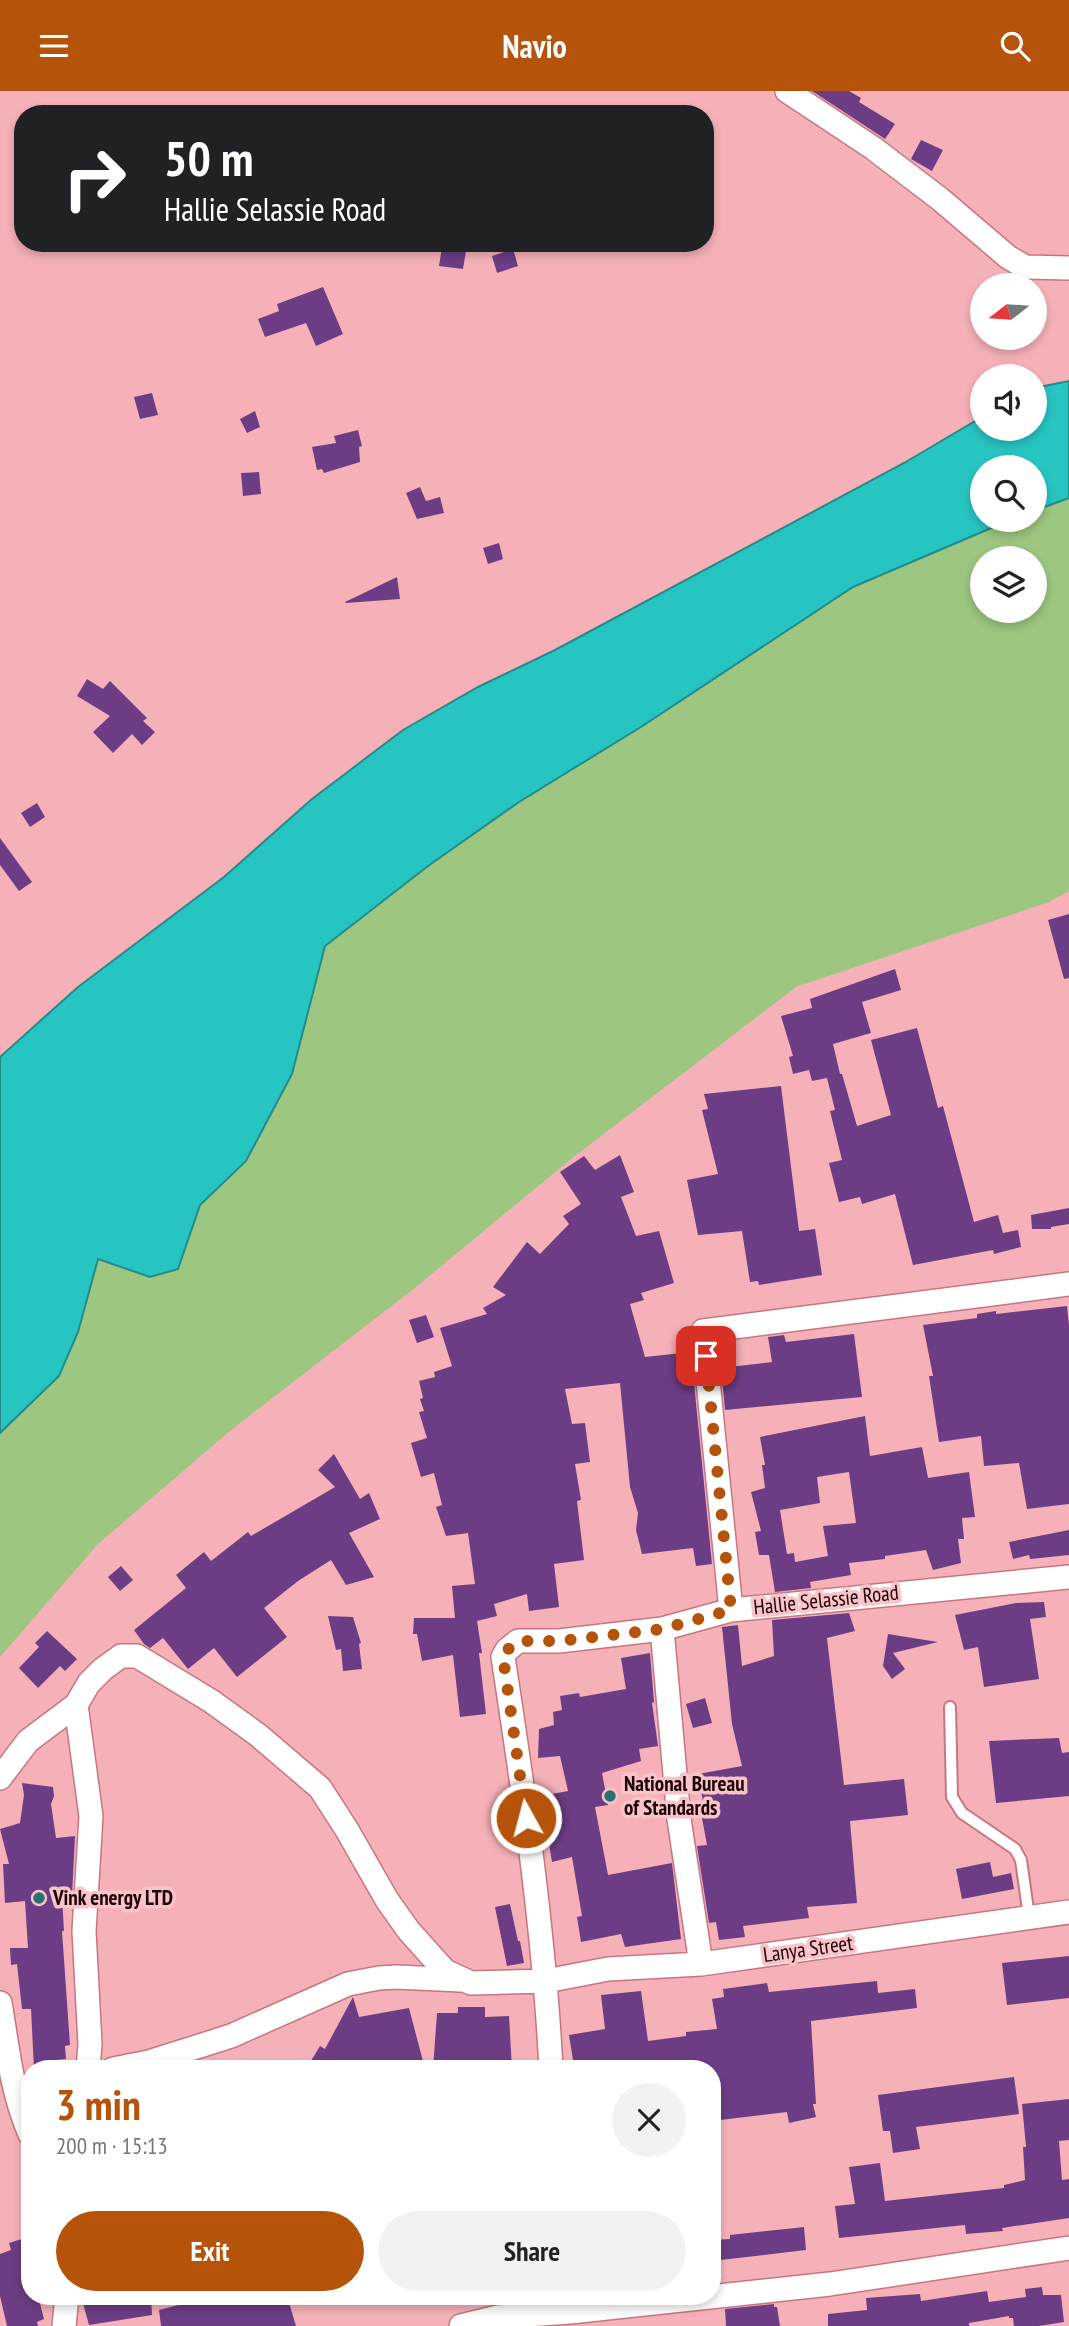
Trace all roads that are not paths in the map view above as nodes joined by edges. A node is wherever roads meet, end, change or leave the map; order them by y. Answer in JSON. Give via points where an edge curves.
{"nodes":[{"id":1,"x":787,"y":91,"type":"edge"},
{"id":2,"x":1069,"y":268,"type":"edge"},
{"id":3,"x":1069,"y":1284,"type":"edge"},
{"id":4,"x":1069,"y":1577,"type":"edge"},
{"id":5,"x":731,"y":1610,"type":"junction"},
{"id":6,"x":662,"y":1629,"type":"junction"},
{"id":7,"x":76,"y":1705,"type":"junction"},
{"id":8,"x":950,"y":1707,"type":"dead end"},
{"id":9,"x":0,"y":1778,"type":"edge"},
{"id":10,"x":1069,"y":1912,"type":"edge"},
{"id":11,"x":1029,"y":1917,"type":"junction"},
{"id":12,"x":702,"y":1964,"type":"junction"},
{"id":13,"x":460,"y":1980,"type":"junction"},
{"id":14,"x":546,"y":1981,"type":"junction"},
{"id":15,"x":0,"y":2003,"type":"edge"},
{"id":16,"x":89,"y":2060,"type":"edge"},
{"id":17,"x":155,"y":2060,"type":"edge"},
{"id":18,"x":550,"y":2060,"type":"edge"},
{"id":19,"x":21,"y":2114,"type":"edge"},
{"id":20,"x":1069,"y":2248,"type":"edge"},
{"id":21,"x":721,"y":2295,"type":"edge"},
{"id":22,"x":66,"y":2305,"type":"edge"},
{"id":23,"x":628,"y":2305,"type":"edge"},
{"id":24,"x":570,"y":2311,"type":"edge"},
{"id":25,"x":64,"y":2326,"type":"edge"},
{"id":26,"x":461,"y":2326,"type":"edge"}],
"edges":[{"from":1,"to":2,"type":"street","via":[[873,148],[1008,257],[1025,267]]},
{"from":3,"to":5,"type":"street","via":[[703,1331]]},
{"from":4,"to":5,"type":"street","name":"Hallie Selassie Road"},
{"from":5,"to":6,"type":"street","name":"Hallie Selassie Road"},
{"from":6,"to":12,"type":"street","via":[[679,1819]]},
{"from":6,"to":14,"type":"street","name":"Hallie Selassie Road","via":[[518,1641],[503,1657]]},
{"from":7,"to":9,"type":"street","via":[[28,1741]]},
{"from":7,"to":13,"type":"street","via":[[103,1669],[121,1656],[137,1656],[258,1735],[320,1788],[409,1931],[445,1971]]},
{"from":7,"to":16,"type":"street","via":[[91,1816],[84,1930]]},
{"from":8,"to":11,"type":"lane","via":[[952,1797],[962,1813],[1015,1849],[1021,1860]]},
{"from":10,"to":11,"type":"street","name":"Lanya Street"},
{"from":11,"to":12,"type":"street","name":"Lanya Street"},
{"from":12,"to":14,"type":"street","name":"Lanya Street","via":[[608,1969]]},
{"from":13,"to":14,"type":"street","name":"Lanya Street"},
{"from":13,"to":17,"type":"street","name":"Lanya Street","via":[[379,1977],[348,1984],[231,2036]]},
{"from":14,"to":18,"type":"street","name":"Hallie Selassie Road"},
{"from":15,"to":19,"type":"street"},
{"from":20,"to":21,"type":"street"},
{"from":22,"to":25,"type":"street"},
{"from":23,"to":24,"type":"street"},
{"from":24,"to":26,"type":"street","via":[[498,2317]]}]}
